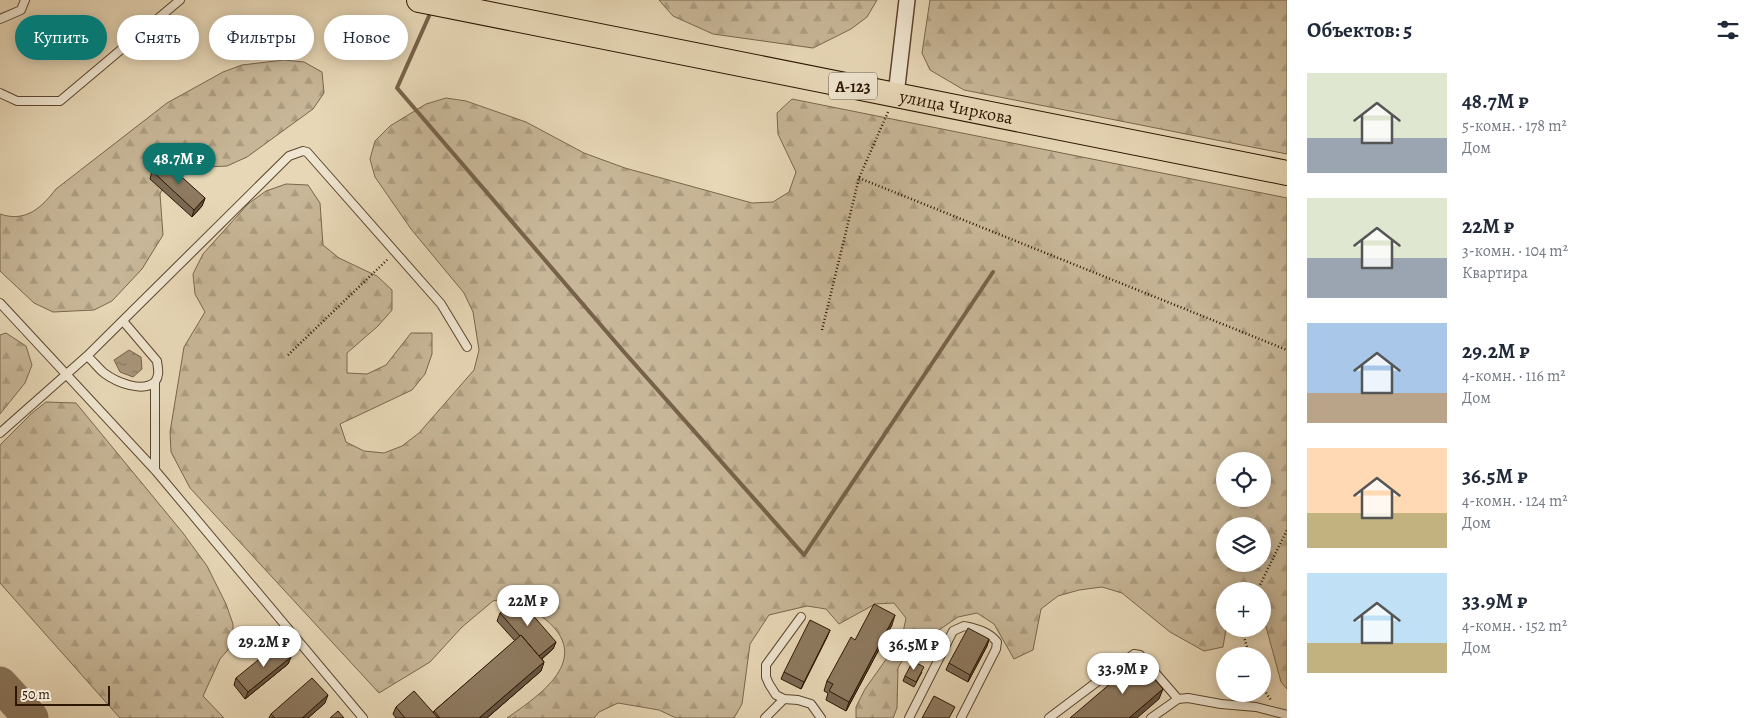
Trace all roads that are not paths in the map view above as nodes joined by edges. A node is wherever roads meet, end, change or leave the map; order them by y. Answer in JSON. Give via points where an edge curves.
{"nodes":[{"id":1,"x":25,"y":0,"type":"edge"},
{"id":2,"x":180,"y":0,"type":"edge"},
{"id":3,"x":419,"y":0,"type":"edge"},
{"id":4,"x":907,"y":0,"type":"edge"},
{"id":5,"x":0,"y":19,"type":"edge"},
{"id":6,"x":0,"y":93,"type":"edge"},
{"id":7,"x":896,"y":94,"type":"junction"},
{"id":8,"x":1287,"y":174,"type":"edge"},
{"id":9,"x":0,"y":303,"type":"edge"},
{"id":10,"x":123,"y":321,"type":"junction"},
{"id":11,"x":467,"y":347,"type":"dead end"},
{"id":12,"x":87,"y":356,"type":"junction"},
{"id":13,"x":66,"y":375,"type":"junction"},
{"id":14,"x":155,"y":382,"type":"junction"},
{"id":15,"x":0,"y":433,"type":"edge"},
{"id":16,"x":155,"y":470,"type":"junction"},
{"id":17,"x":801,"y":617,"type":"dead end"},
{"id":18,"x":784,"y":699,"type":"junction"},
{"id":19,"x":1178,"y":699,"type":"junction"},
{"id":20,"x":1287,"y":716,"type":"edge"},
{"id":21,"x":363,"y":718,"type":"edge"},
{"id":22,"x":765,"y":718,"type":"edge"},
{"id":23,"x":821,"y":718,"type":"edge"},
{"id":24,"x":909,"y":718,"type":"edge"},
{"id":25,"x":961,"y":718,"type":"edge"},
{"id":26,"x":1049,"y":718,"type":"edge"},
{"id":27,"x":1151,"y":718,"type":"edge"}],
"edges":[{"from":1,"to":5,"type":"lane","via":[[21,10]]},
{"from":2,"to":6,"type":"lane","via":[[60,100],[17,100]]},
{"from":3,"to":7,"type":"main road","name":"улица Чиркова","number":"А-123"},
{"from":4,"to":7,"type":"street"},
{"from":7,"to":8,"type":"main road","name":"улица Чиркова","number":"А-123"},
{"from":9,"to":13,"type":"lane"},
{"from":10,"to":11,"type":"lane","via":[[289,156],[303,151],[441,304]]},
{"from":10,"to":12,"type":"lane"},
{"from":10,"to":14,"type":"lane","via":[[156,361],[159,374]]},
{"from":12,"to":13,"type":"lane"},
{"from":12,"to":14,"type":"lane","via":[[105,374],[122,383],[150,386]]},
{"from":13,"to":15,"type":"lane"},
{"from":13,"to":16,"type":"lane"},
{"from":14,"to":16,"type":"lane"},
{"from":16,"to":21,"type":"lane"},
{"from":17,"to":18,"type":"lane","via":[[766,665],[769,684],[776,695]]},
{"from":18,"to":22,"type":"lane"},
{"from":18,"to":23,"type":"lane","via":[[811,704]]},
{"from":19,"to":20,"type":"lane","via":[[1256,707]]},
{"from":19,"to":26,"type":"lane","via":[[1140,655],[1134,654]]},
{"from":19,"to":27,"type":"lane"},
{"from":24,"to":25,"type":"lane","via":[[953,631],[964,626],[992,635],[997,642]]}]}
